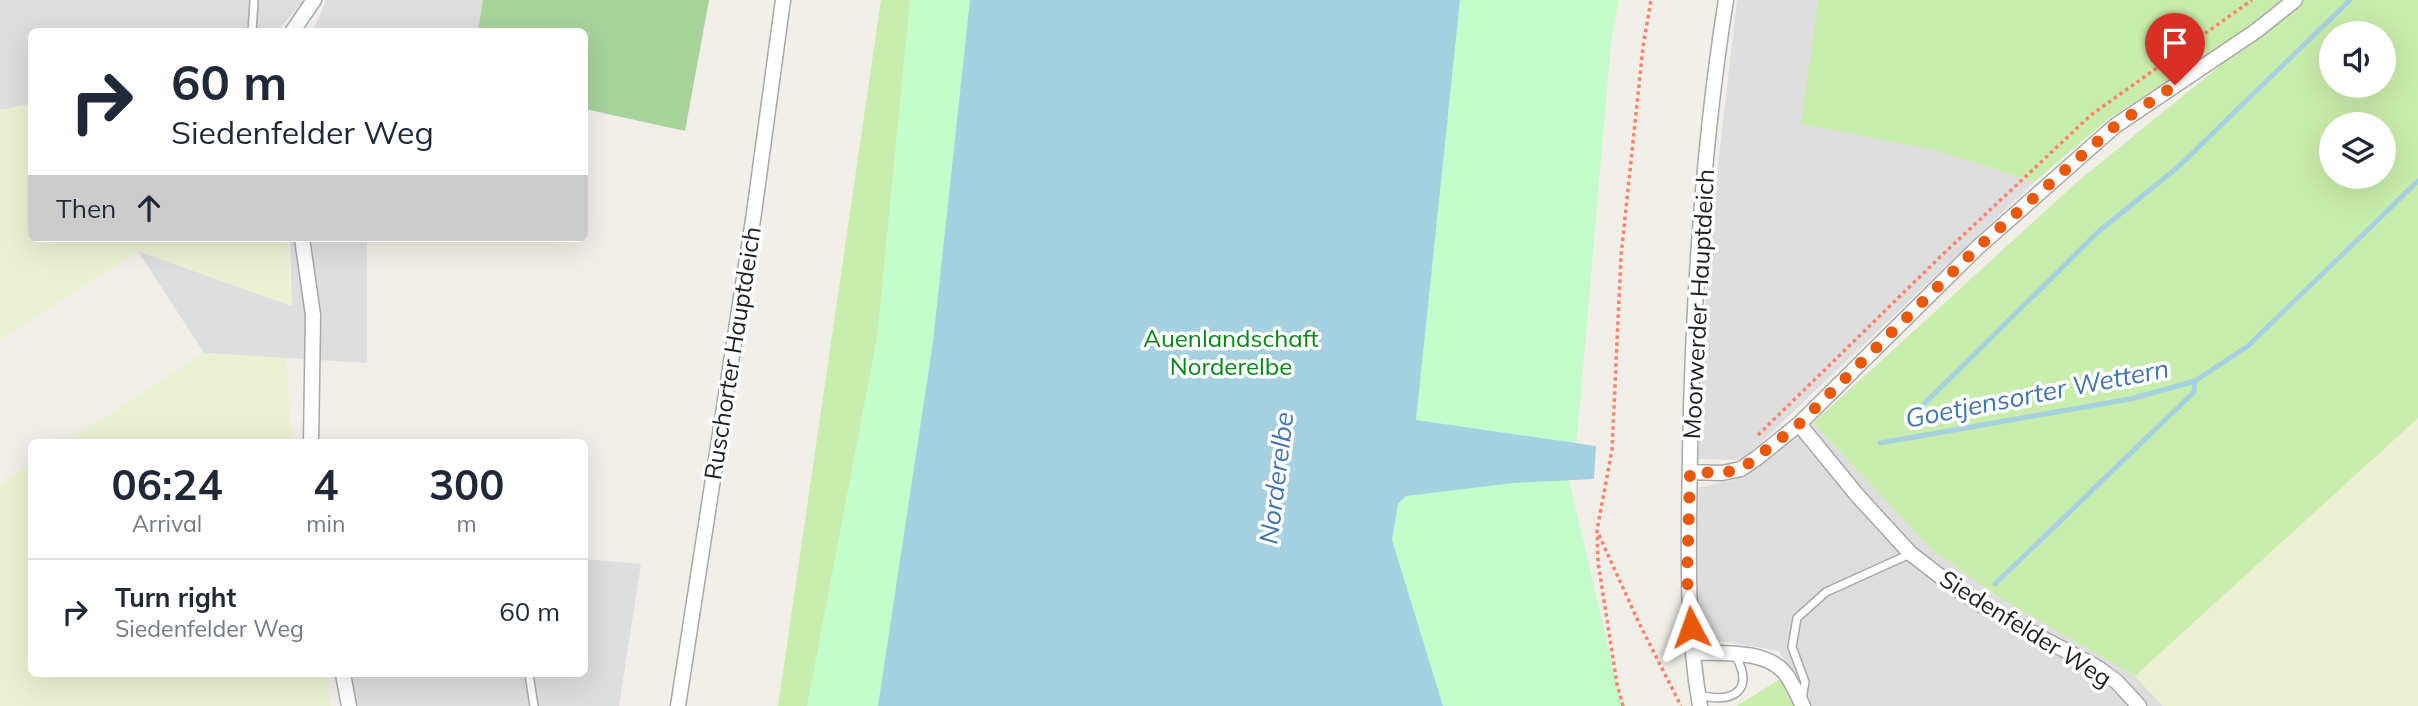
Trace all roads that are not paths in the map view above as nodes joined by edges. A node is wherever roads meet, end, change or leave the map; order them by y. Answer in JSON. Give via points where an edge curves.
{"nodes":[{"id":1,"x":314,"y":0,"type":"edge"},
{"id":2,"x":783,"y":0,"type":"edge"},
{"id":3,"x":1726,"y":0,"type":"edge"},
{"id":4,"x":2295,"y":0,"type":"edge"},
{"id":5,"x":254,"y":1,"type":"edge"},
{"id":6,"x":252,"y":28,"type":"edge"},
{"id":7,"x":295,"y":28,"type":"edge"},
{"id":8,"x":303,"y":242,"type":"edge"},
{"id":9,"x":1799,"y":424,"type":"junction"},
{"id":10,"x":311,"y":439,"type":"edge"},
{"id":11,"x":1690,"y":472,"type":"junction"},
{"id":12,"x":1910,"y":554,"type":"junction"},
{"id":13,"x":1693,"y":652,"type":"junction"},
{"id":14,"x":1735,"y":655,"type":"junction"},
{"id":15,"x":344,"y":677,"type":"edge"},
{"id":16,"x":529,"y":677,"type":"edge"},
{"id":17,"x":1700,"y":701,"type":"edge"},
{"id":18,"x":1803,"y":705,"type":"edge"},
{"id":19,"x":349,"y":706,"type":"edge"},
{"id":20,"x":534,"y":706,"type":"edge"},
{"id":21,"x":678,"y":706,"type":"edge"},
{"id":22,"x":2139,"y":706,"type":"edge"}],
"edges":[{"from":1,"to":7,"type":"street"},
{"from":2,"to":21,"type":"street","name":"Ruschorter Hauptdeich"},
{"from":3,"to":11,"type":"street","name":"Moorwerder Hauptdeich","via":[[1696,260]]},
{"from":4,"to":9,"type":"street","via":[[2115,126],[1977,248]]},
{"from":5,"to":6,"type":"lane"},
{"from":8,"to":10,"type":"street","via":[[313,315]]},
{"from":9,"to":11,"type":"street","via":[[1741,469]]},
{"from":9,"to":12,"type":"street","name":"Siedenfelder Weg"},
{"from":11,"to":13,"type":"street","name":"Moorwerder Hauptdeich","via":[[1687,578]]},
{"from":12,"to":18,"type":"lane","via":[[1826,592],[1797,618],[1792,648],[1805,682]]},
{"from":12,"to":22,"type":"street","name":"Siedenfelder Weg","via":[[1988,609],[2098,668]]},
{"from":13,"to":14,"type":"street"},
{"from":13,"to":17,"type":"street","name":"Moorwerder Hauptdeich"},
{"from":14,"to":17,"type":"lane","via":[[1744,680],[1738,692],[1729,698]]},
{"from":14,"to":18,"type":"street","via":[[1771,662],[1784,672]]},
{"from":15,"to":19,"type":"street"},
{"from":16,"to":20,"type":"lane"}]}
